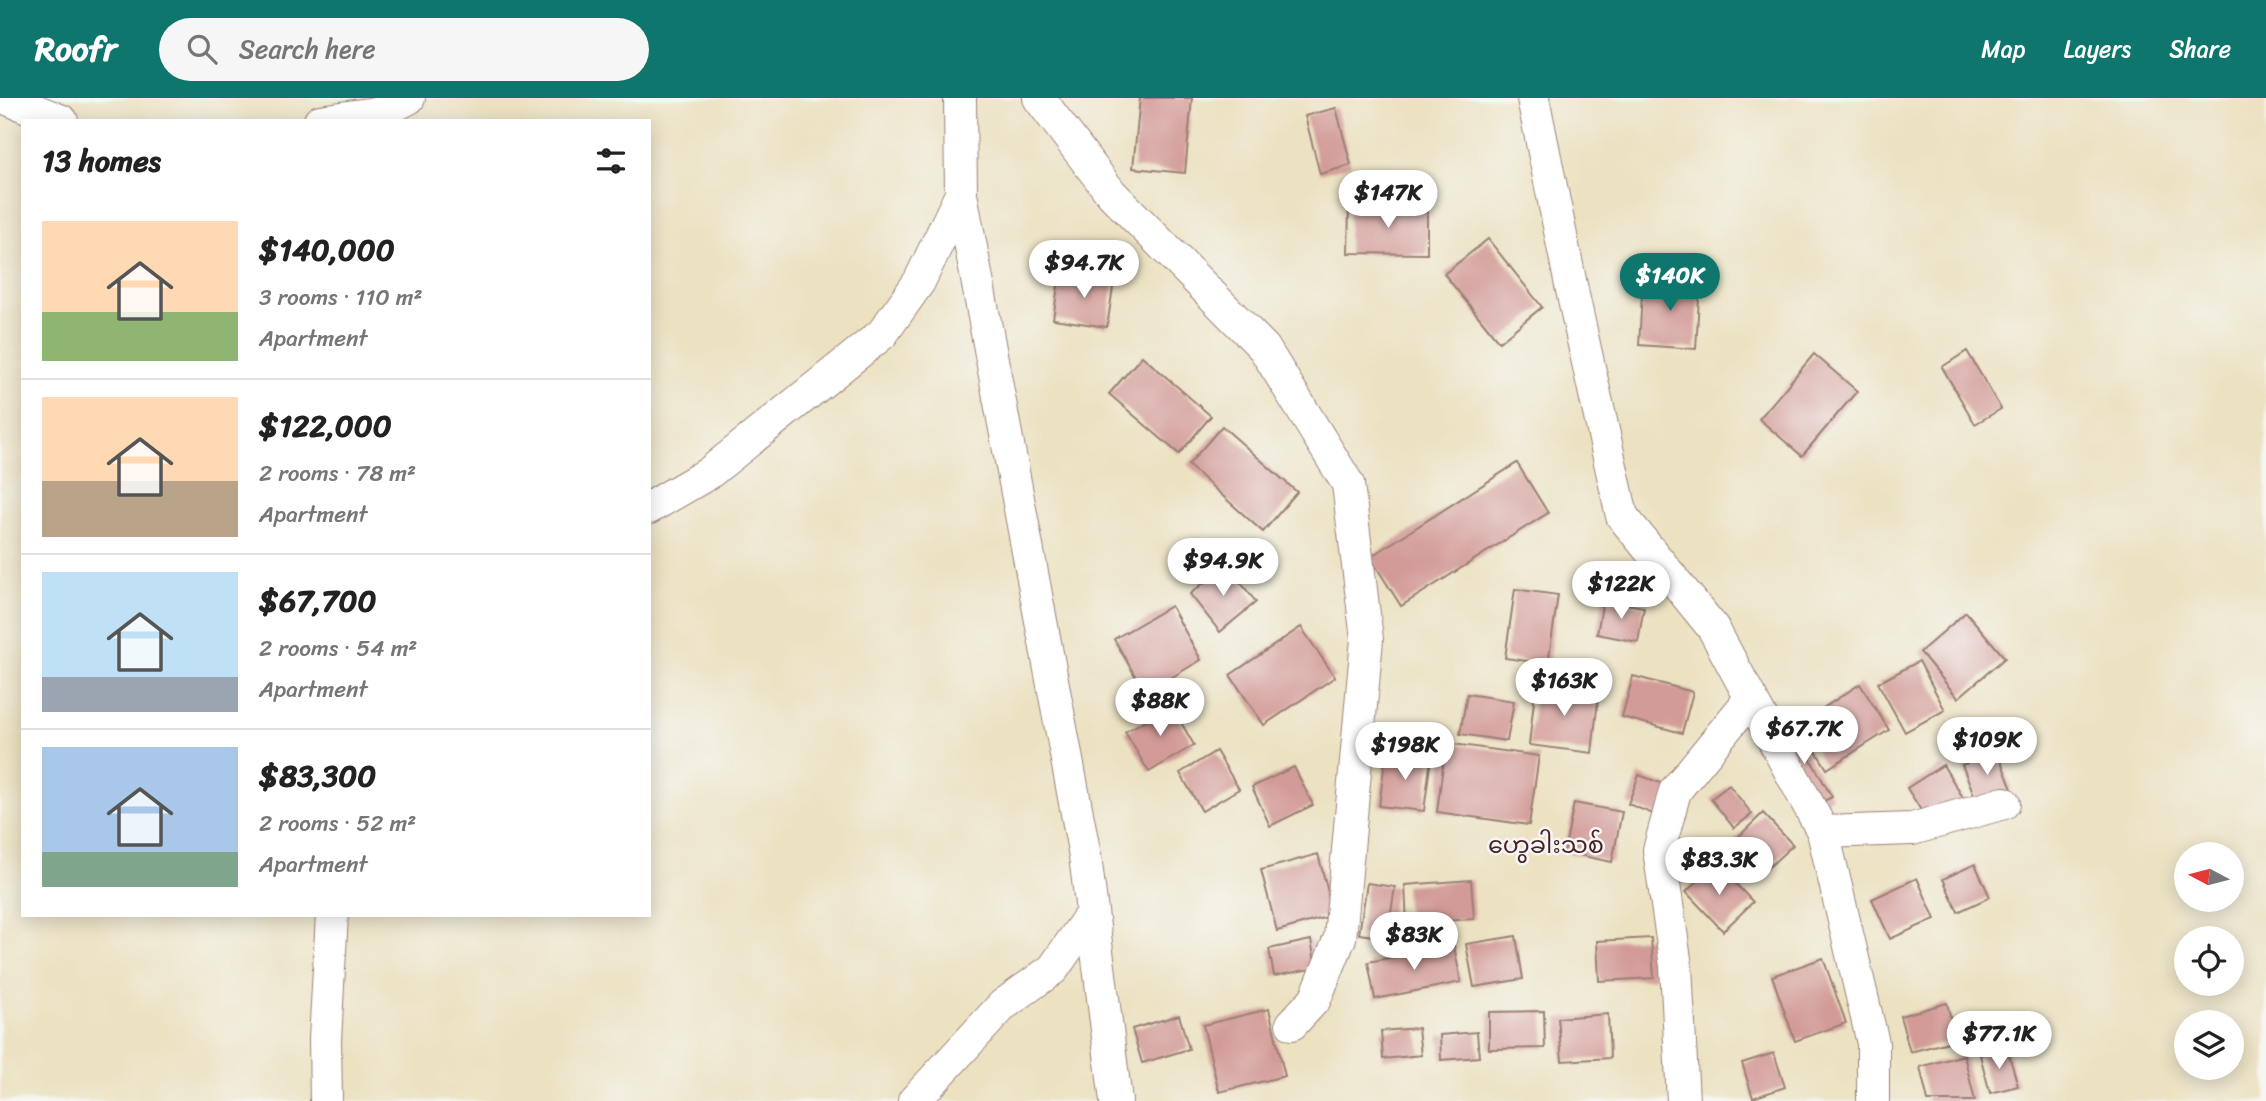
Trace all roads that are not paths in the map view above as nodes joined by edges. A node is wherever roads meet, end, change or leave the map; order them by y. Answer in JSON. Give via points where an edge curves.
{"nodes":[{"id":1,"x":5,"y":98,"type":"edge"},
{"id":2,"x":409,"y":98,"type":"edge"},
{"id":3,"x":960,"y":98,"type":"edge"},
{"id":4,"x":1039,"y":98,"type":"edge"},
{"id":5,"x":1533,"y":98,"type":"edge"},
{"id":6,"x":57,"y":119,"type":"edge"},
{"id":7,"x":334,"y":119,"type":"edge"},
{"id":8,"x":961,"y":194,"type":"junction"},
{"id":9,"x":651,"y":507,"type":"edge"},
{"id":10,"x":1751,"y":698,"type":"junction"},
{"id":11,"x":2004,"y":803,"type":"dead end"},
{"id":12,"x":1823,"y":832,"type":"junction"},
{"id":13,"x":1092,"y":913,"type":"junction"},
{"id":14,"x":331,"y":917,"type":"edge"},
{"id":15,"x":1292,"y":1024,"type":"dead end"},
{"id":16,"x":326,"y":1101,"type":"edge"},
{"id":17,"x":914,"y":1101,"type":"edge"},
{"id":18,"x":1116,"y":1101,"type":"edge"},
{"id":19,"x":1683,"y":1101,"type":"edge"},
{"id":20,"x":1873,"y":1101,"type":"edge"}],
"edges":[{"from":1,"to":6,"type":"street"},
{"from":2,"to":7,"type":"street","via":[[382,112]]},
{"from":3,"to":8,"type":"street"},
{"from":4,"to":15,"type":"street","via":[[1111,192],[1264,348],[1348,484],[1367,639],[1340,938],[1315,999]]},
{"from":5,"to":10,"type":"street","via":[[1622,516],[1713,628]]},
{"from":8,"to":9,"type":"street","via":[[919,282],[882,334],[709,473]]},
{"from":8,"to":13,"type":"street"},
{"from":10,"to":12,"type":"street"},
{"from":10,"to":19,"type":"street","via":[[1675,791],[1659,849],[1675,966]]},
{"from":11,"to":12,"type":"street","via":[[1912,830]]},
{"from":12,"to":20,"type":"street","via":[[1873,1043]]},
{"from":13,"to":17,"type":"street","via":[[1053,969],[1003,1004]]},
{"from":13,"to":18,"type":"street"},
{"from":14,"to":16,"type":"street"}]}
